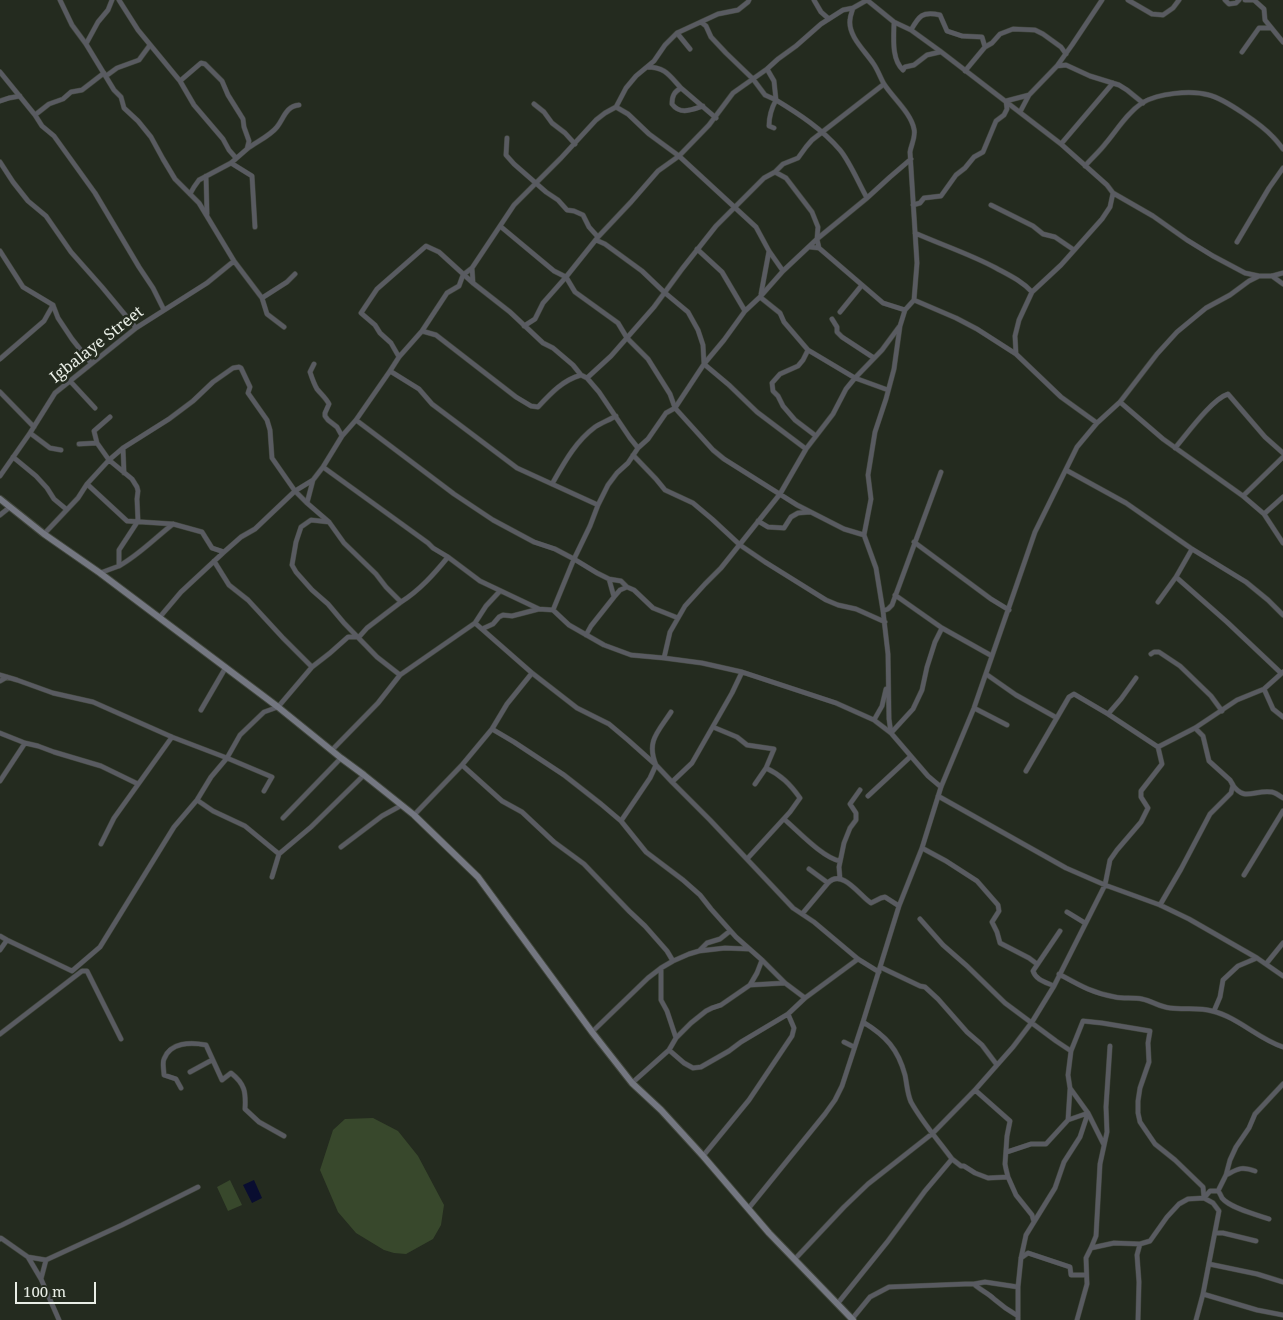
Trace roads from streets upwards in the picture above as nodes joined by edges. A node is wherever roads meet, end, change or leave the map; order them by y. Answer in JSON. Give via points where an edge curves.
{"nodes":[{"id":1,"x":60,"y":0,"type":"edge"},
{"id":2,"x":112,"y":0,"type":"edge"},
{"id":3,"x":119,"y":0,"type":"edge"},
{"id":4,"x":749,"y":0,"type":"edge"},
{"id":5,"x":867,"y":0,"type":"edge"},
{"id":6,"x":1102,"y":0,"type":"edge"},
{"id":7,"x":1128,"y":0,"type":"edge"},
{"id":8,"x":1178,"y":0,"type":"edge"},
{"id":9,"x":1224,"y":0,"type":"edge"},
{"id":10,"x":1239,"y":0,"type":"edge"},
{"id":11,"x":1245,"y":0,"type":"edge"},
{"id":12,"x":816,"y":2,"type":"edge"},
{"id":13,"x":853,"y":8,"type":"junction"},
{"id":14,"x":821,"y":12,"type":"junction"},
{"id":15,"x":830,"y":19,"type":"junction"},
{"id":16,"x":701,"y":22,"type":"junction"},
{"id":17,"x":894,"y":22,"type":"junction"},
{"id":18,"x":821,"y":24,"type":"junction"},
{"id":19,"x":1273,"y":28,"type":"junction"},
{"id":20,"x":911,"y":30,"type":"junction"},
{"id":21,"x":677,"y":33,"type":"junction"},
{"id":22,"x":1283,"y":42,"type":"edge"},
{"id":23,"x":86,"y":44,"type":"junction"},
{"id":24,"x":150,"y":45,"type":"junction"},
{"id":25,"x":985,"y":47,"type":"junction"},
{"id":26,"x":690,"y":49,"type":"dead end"},
{"id":27,"x":940,"y":52,"type":"junction"},
{"id":28,"x":1242,"y":52,"type":"dead end"},
{"id":29,"x":1066,"y":54,"type":"junction"},
{"id":30,"x":1057,"y":66,"type":"junction"},
{"id":31,"x":647,"y":67,"type":"junction"},
{"id":32,"x":767,"y":69,"type":"junction"},
{"id":33,"x":965,"y":71,"type":"junction"},
{"id":34,"x":0,"y":72,"type":"edge"},
{"id":35,"x":105,"y":75,"type":"junction"},
{"id":36,"x":753,"y":79,"type":"junction"},
{"id":37,"x":180,"y":81,"type":"junction"},
{"id":38,"x":1113,"y":83,"type":"junction"},
{"id":39,"x":884,"y":84,"type":"junction"},
{"id":40,"x":681,"y":88,"type":"junction"},
{"id":41,"x":1029,"y":95,"type":"junction"},
{"id":42,"x":20,"y":96,"type":"junction"},
{"id":43,"x":776,"y":100,"type":"junction"},
{"id":44,"x":0,"y":101,"type":"edge"},
{"id":45,"x":1006,"y":101,"type":"junction"},
{"id":46,"x":1143,"y":103,"type":"junction"},
{"id":47,"x":534,"y":104,"type":"dead end"},
{"id":48,"x":299,"y":105,"type":"dead end"},
{"id":49,"x":703,"y":106,"type":"junction"},
{"id":50,"x":616,"y":107,"type":"junction"},
{"id":51,"x":1020,"y":112,"type":"junction"},
{"id":52,"x":35,"y":115,"type":"junction"},
{"id":53,"x":716,"y":118,"type":"junction"},
{"id":54,"x":774,"y":128,"type":"dead end"},
{"id":55,"x":823,"y":133,"type":"junction"},
{"id":56,"x":507,"y":138,"type":"dead end"},
{"id":57,"x":575,"y":144,"type":"junction"},
{"id":58,"x":1061,"y":144,"type":"junction"},
{"id":59,"x":247,"y":149,"type":"junction"},
{"id":60,"x":1283,"y":149,"type":"edge"},
{"id":61,"x":679,"y":156,"type":"junction"},
{"id":62,"x":236,"y":158,"type":"junction"},
{"id":63,"x":911,"y":159,"type":"junction"},
{"id":64,"x":0,"y":162,"type":"edge"},
{"id":65,"x":231,"y":163,"type":"junction"},
{"id":66,"x":1086,"y":166,"type":"junction"},
{"id":67,"x":1283,"y":168,"type":"edge"},
{"id":68,"x":775,"y":172,"type":"junction"},
{"id":69,"x":206,"y":176,"type":"junction"},
{"id":70,"x":535,"y":183,"type":"junction"},
{"id":71,"x":1113,"y":193,"type":"junction"},
{"id":72,"x":190,"y":194,"type":"junction"},
{"id":73,"x":867,"y":198,"type":"junction"},
{"id":74,"x":913,"y":205,"type":"junction"},
{"id":75,"x":991,"y":205,"type":"dead end"},
{"id":76,"x":735,"y":208,"type":"junction"},
{"id":77,"x":207,"y":216,"type":"junction"},
{"id":78,"x":500,"y":226,"type":"junction"},
{"id":79,"x":254,"y":227,"type":"dead end"},
{"id":80,"x":915,"y":233,"type":"junction"},
{"id":81,"x":597,"y":239,"type":"junction"},
{"id":82,"x":817,"y":239,"type":"junction"},
{"id":83,"x":1237,"y":242,"type":"dead end"},
{"id":84,"x":810,"y":247,"type":"junction"},
{"id":85,"x":819,"y":248,"type":"junction"},
{"id":86,"x":697,"y":249,"type":"junction"},
{"id":87,"x":1074,"y":250,"type":"junction"},
{"id":88,"x":0,"y":251,"type":"edge"},
{"id":89,"x":769,"y":251,"type":"junction"},
{"id":90,"x":234,"y":261,"type":"junction"},
{"id":91,"x":472,"y":268,"type":"junction"},
{"id":92,"x":783,"y":271,"type":"junction"},
{"id":93,"x":1283,"y":273,"type":"edge"},
{"id":94,"x":295,"y":274,"type":"dead end"},
{"id":95,"x":464,"y":274,"type":"junction"},
{"id":96,"x":1259,"y":276,"type":"junction"},
{"id":97,"x":1272,"y":276,"type":"junction"},
{"id":98,"x":566,"y":277,"type":"junction"},
{"id":99,"x":473,"y":284,"type":"junction"},
{"id":100,"x":1283,"y":284,"type":"edge"},
{"id":101,"x":862,"y":285,"type":"junction"},
{"id":102,"x":664,"y":292,"type":"junction"},
{"id":103,"x":1032,"y":292,"type":"junction"},
{"id":104,"x":760,"y":297,"type":"junction"},
{"id":105,"x":262,"y":298,"type":"junction"},
{"id":106,"x":914,"y":300,"type":"junction"},
{"id":107,"x":53,"y":305,"type":"junction"},
{"id":108,"x":164,"y":310,"type":"junction"},
{"id":109,"x":905,"y":310,"type":"junction"},
{"id":110,"x":745,"y":311,"type":"junction"},
{"id":111,"x":840,"y":312,"type":"dead end"},
{"id":112,"x":832,"y":319,"type":"dead end"},
{"id":113,"x":524,"y":326,"type":"junction"},
{"id":114,"x":900,"y":326,"type":"junction"},
{"id":115,"x":284,"y":327,"type":"dead end"},
{"id":116,"x":136,"y":328,"type":"junction"},
{"id":117,"x":422,"y":331,"type":"junction"},
{"id":118,"x":627,"y":338,"type":"junction"},
{"id":119,"x":808,"y":350,"type":"junction"},
{"id":120,"x":1016,"y":354,"type":"junction"},
{"id":121,"x":399,"y":357,"type":"junction"},
{"id":122,"x":874,"y":358,"type":"junction"},
{"id":123,"x":0,"y":359,"type":"edge"},
{"id":124,"x":91,"y":363,"type":"junction"},
{"id":125,"x":314,"y":364,"type":"dead end"},
{"id":126,"x":704,"y":364,"type":"junction"},
{"id":127,"x":390,"y":372,"type":"junction"},
{"id":128,"x":581,"y":375,"type":"junction"},
{"id":129,"x":587,"y":378,"type":"junction"},
{"id":130,"x":855,"y":378,"type":"junction"},
{"id":131,"x":70,"y":381,"type":"junction"},
{"id":132,"x":888,"y":390,"type":"junction"},
{"id":133,"x":0,"y":392,"type":"edge"},
{"id":134,"x":1120,"y":402,"type":"junction"},
{"id":135,"x":95,"y":408,"type":"dead end"},
{"id":136,"x":675,"y":408,"type":"junction"},
{"id":137,"x":616,"y":416,"type":"junction"},
{"id":138,"x":110,"y":417,"type":"dead end"},
{"id":139,"x":356,"y":420,"type":"junction"},
{"id":140,"x":1097,"y":423,"type":"junction"},
{"id":141,"x":34,"y":427,"type":"junction"},
{"id":142,"x":30,"y":433,"type":"junction"},
{"id":143,"x":342,"y":436,"type":"junction"},
{"id":144,"x":816,"y":436,"type":"junction"},
{"id":145,"x":97,"y":443,"type":"junction"},
{"id":146,"x":79,"y":444,"type":"dead end"},
{"id":147,"x":123,"y":448,"type":"junction"},
{"id":148,"x":638,"y":448,"type":"junction"},
{"id":149,"x":1175,"y":448,"type":"junction"},
{"id":150,"x":806,"y":449,"type":"junction"},
{"id":151,"x":62,"y":450,"type":"dead end"},
{"id":152,"x":1283,"y":453,"type":"edge"},
{"id":153,"x":633,"y":455,"type":"junction"},
{"id":154,"x":13,"y":457,"type":"junction"},
{"id":155,"x":1283,"y":457,"type":"edge"},
{"id":156,"x":109,"y":460,"type":"junction"},
{"id":157,"x":323,"y":467,"type":"junction"},
{"id":158,"x":1066,"y":470,"type":"junction"},
{"id":159,"x":941,"y":472,"type":"dead end"},
{"id":160,"x":124,"y":473,"type":"junction"},
{"id":161,"x":0,"y":476,"type":"edge"},
{"id":162,"x":313,"y":480,"type":"junction"},
{"id":163,"x":87,"y":484,"type":"junction"},
{"id":164,"x":552,"y":484,"type":"junction"},
{"id":165,"x":295,"y":491,"type":"junction"},
{"id":166,"x":780,"y":494,"type":"junction"},
{"id":167,"x":1243,"y":496,"type":"junction"},
{"id":168,"x":1283,"y":497,"type":"edge"},
{"id":169,"x":0,"y":499,"type":"edge"},
{"id":170,"x":307,"y":503,"type":"junction"},
{"id":171,"x":598,"y":505,"type":"junction"},
{"id":172,"x":10,"y":507,"type":"junction"},
{"id":173,"x":66,"y":509,"type":"junction"},
{"id":174,"x":812,"y":512,"type":"junction"},
{"id":175,"x":1264,"y":514,"type":"junction"},
{"id":176,"x":0,"y":515,"type":"edge"},
{"id":177,"x":138,"y":521,"type":"junction"},
{"id":178,"x":758,"y":521,"type":"junction"},
{"id":179,"x":329,"y":522,"type":"junction"},
{"id":180,"x":173,"y":524,"type":"junction"},
{"id":181,"x":44,"y":534,"type":"junction"},
{"id":182,"x":864,"y":535,"type":"junction"},
{"id":183,"x":914,"y":542,"type":"junction"},
{"id":184,"x":1283,"y":543,"type":"edge"},
{"id":185,"x":740,"y":545,"type":"junction"},
{"id":186,"x":1192,"y":549,"type":"junction"},
{"id":187,"x":224,"y":552,"type":"junction"},
{"id":188,"x":448,"y":557,"type":"junction"},
{"id":189,"x":574,"y":559,"type":"junction"},
{"id":190,"x":214,"y":562,"type":"junction"},
{"id":191,"x":119,"y":566,"type":"junction"},
{"id":192,"x":210,"y":566,"type":"junction"},
{"id":193,"x":218,"y":569,"type":"junction"},
{"id":194,"x":100,"y":573,"type":"junction"},
{"id":195,"x":1176,"y":577,"type":"junction"},
{"id":196,"x":609,"y":579,"type":"junction"},
{"id":197,"x":626,"y":587,"type":"junction"},
{"id":198,"x":500,"y":591,"type":"junction"},
{"id":199,"x":895,"y":595,"type":"junction"},
{"id":200,"x":614,"y":596,"type":"junction"},
{"id":201,"x":401,"y":602,"type":"junction"},
{"id":202,"x":1158,"y":602,"type":"dead end"},
{"id":203,"x":539,"y":609,"type":"junction"},
{"id":204,"x":553,"y":610,"type":"junction"},
{"id":205,"x":1009,"y":610,"type":"junction"},
{"id":206,"x":883,"y":611,"type":"junction"},
{"id":207,"x":1283,"y":615,"type":"edge"},
{"id":208,"x":159,"y":618,"type":"junction"},
{"id":209,"x":678,"y":618,"type":"junction"},
{"id":210,"x":885,"y":622,"type":"junction"},
{"id":211,"x":475,"y":623,"type":"junction"},
{"id":212,"x":942,"y":628,"type":"junction"},
{"id":213,"x":482,"y":629,"type":"junction"},
{"id":214,"x":586,"y":635,"type":"junction"},
{"id":215,"x":359,"y":637,"type":"junction"},
{"id":216,"x":1151,"y":654,"type":"dead end"},
{"id":217,"x":992,"y":656,"type":"junction"},
{"id":218,"x":664,"y":658,"type":"junction"},
{"id":219,"x":226,"y":667,"type":"junction"},
{"id":220,"x":312,"y":667,"type":"junction"},
{"id":221,"x":742,"y":672,"type":"junction"},
{"id":222,"x":532,"y":673,"type":"junction"},
{"id":223,"x":1282,"y":673,"type":"edge"},
{"id":224,"x":986,"y":674,"type":"junction"},
{"id":225,"x":0,"y":675,"type":"edge"},
{"id":226,"x":400,"y":675,"type":"junction"},
{"id":227,"x":7,"y":677,"type":"junction"},
{"id":228,"x":1136,"y":678,"type":"dead end"},
{"id":229,"x":0,"y":681,"type":"edge"},
{"id":230,"x":888,"y":684,"type":"junction"},
{"id":231,"x":1264,"y":689,"type":"junction"},
{"id":232,"x":278,"y":706,"type":"junction"},
{"id":233,"x":974,"y":708,"type":"junction"},
{"id":234,"x":201,"y":710,"type":"dead end"},
{"id":235,"x":1222,"y":711,"type":"junction"},
{"id":236,"x":671,"y":712,"type":"dead end"},
{"id":237,"x":1108,"y":714,"type":"junction"},
{"id":238,"x":1283,"y":717,"type":"edge"},
{"id":239,"x":1057,"y":718,"type":"junction"},
{"id":240,"x":874,"y":720,"type":"junction"},
{"id":241,"x":1007,"y":725,"type":"dead end"},
{"id":242,"x":713,"y":726,"type":"junction"},
{"id":243,"x":492,"y":728,"type":"junction"},
{"id":244,"x":1196,"y":728,"type":"junction"},
{"id":245,"x":0,"y":733,"type":"edge"},
{"id":246,"x":891,"y":733,"type":"junction"},
{"id":247,"x":172,"y":737,"type":"junction"},
{"id":248,"x":25,"y":743,"type":"junction"},
{"id":249,"x":1158,"y":747,"type":"junction"},
{"id":250,"x":332,"y":750,"type":"junction"},
{"id":251,"x":910,"y":757,"type":"junction"},
{"id":252,"x":227,"y":758,"type":"junction"},
{"id":253,"x":340,"y":758,"type":"junction"},
{"id":254,"x":656,"y":765,"type":"junction"},
{"id":255,"x":462,"y":766,"type":"junction"},
{"id":256,"x":766,"y":768,"type":"junction"},
{"id":257,"x":1026,"y":771,"type":"dead end"},
{"id":258,"x":364,"y":775,"type":"junction"},
{"id":259,"x":0,"y":780,"type":"edge"},
{"id":260,"x":1230,"y":780,"type":"junction"},
{"id":261,"x":672,"y":782,"type":"junction"},
{"id":262,"x":138,"y":784,"type":"junction"},
{"id":263,"x":755,"y":784,"type":"dead end"},
{"id":264,"x":941,"y":787,"type":"junction"},
{"id":265,"x":860,"y":790,"type":"dead end"},
{"id":266,"x":264,"y":791,"type":"dead end"},
{"id":267,"x":868,"y":796,"type":"dead end"},
{"id":268,"x":938,"y":796,"type":"junction"},
{"id":269,"x":1283,"y":798,"type":"edge"},
{"id":270,"x":197,"y":800,"type":"junction"},
{"id":271,"x":402,"y":805,"type":"junction"},
{"id":272,"x":1283,"y":811,"type":"edge"},
{"id":273,"x":414,"y":815,"type":"junction"},
{"id":274,"x":283,"y":818,"type":"dead end"},
{"id":275,"x":784,"y":819,"type":"junction"},
{"id":276,"x":621,"y":821,"type":"junction"},
{"id":277,"x":101,"y":844,"type":"dead end"},
{"id":278,"x":341,"y":847,"type":"dead end"},
{"id":279,"x":922,"y":848,"type":"junction"},
{"id":280,"x":279,"y":854,"type":"junction"},
{"id":281,"x":747,"y":859,"type":"junction"},
{"id":282,"x":840,"y":861,"type":"junction"},
{"id":283,"x":808,"y":869,"type":"dead end"},
{"id":284,"x":1244,"y":875,"type":"dead end"},
{"id":285,"x":272,"y":877,"type":"dead end"},
{"id":286,"x":840,"y":879,"type":"junction"},
{"id":287,"x":828,"y":883,"type":"junction"},
{"id":288,"x":1105,"y":885,"type":"junction"},
{"id":289,"x":1160,"y":905,"type":"junction"},
{"id":290,"x":899,"y":906,"type":"junction"},
{"id":291,"x":1066,"y":912,"type":"dead end"},
{"id":292,"x":802,"y":914,"type":"junction"},
{"id":293,"x":920,"y":919,"type":"dead end"},
{"id":294,"x":1085,"y":923,"type":"junction"},
{"id":295,"x":730,"y":931,"type":"junction"},
{"id":296,"x":1060,"y":931,"type":"dead end"},
{"id":297,"x":0,"y":936,"type":"edge"},
{"id":298,"x":7,"y":940,"type":"junction"},
{"id":299,"x":1283,"y":943,"type":"edge"},
{"id":300,"x":749,"y":949,"type":"junction"},
{"id":301,"x":0,"y":950,"type":"edge"},
{"id":302,"x":699,"y":951,"type":"junction"},
{"id":303,"x":1257,"y":958,"type":"junction"},
{"id":304,"x":858,"y":959,"type":"junction"},
{"id":305,"x":762,"y":960,"type":"junction"},
{"id":306,"x":673,"y":961,"type":"junction"},
{"id":307,"x":1037,"y":964,"type":"junction"},
{"id":308,"x":1266,"y":964,"type":"junction"},
{"id":309,"x":661,"y":968,"type":"junction"},
{"id":310,"x":880,"y":970,"type":"junction"},
{"id":311,"x":1059,"y":974,"type":"junction"},
{"id":312,"x":1283,"y":976,"type":"edge"},
{"id":313,"x":785,"y":983,"type":"junction"},
{"id":314,"x":750,"y":985,"type":"junction"},
{"id":315,"x":1054,"y":986,"type":"junction"},
{"id":316,"x":805,"y":998,"type":"junction"},
{"id":317,"x":1214,"y":1011,"type":"junction"},
{"id":318,"x":788,"y":1014,"type":"junction"},
{"id":319,"x":863,"y":1022,"type":"junction"},
{"id":320,"x":1032,"y":1022,"type":"junction"},
{"id":321,"x":592,"y":1032,"type":"junction"},
{"id":322,"x":0,"y":1034,"type":"edge"},
{"id":323,"x":676,"y":1038,"type":"junction"},
{"id":324,"x":121,"y":1039,"type":"dead end"},
{"id":325,"x":844,"y":1042,"type":"dead end"},
{"id":326,"x":1110,"y":1046,"type":"dead end"},
{"id":327,"x":854,"y":1047,"type":"junction"},
{"id":328,"x":1283,"y":1048,"type":"edge"},
{"id":329,"x":669,"y":1050,"type":"junction"},
{"id":330,"x":1071,"y":1051,"type":"junction"},
{"id":331,"x":212,"y":1060,"type":"junction"},
{"id":332,"x":997,"y":1065,"type":"junction"},
{"id":333,"x":190,"y":1072,"type":"dead end"},
{"id":334,"x":632,"y":1083,"type":"junction"},
{"id":335,"x":1283,"y":1084,"type":"edge"},
{"id":336,"x":181,"y":1088,"type":"dead end"},
{"id":337,"x":1070,"y":1088,"type":"junction"},
{"id":338,"x":975,"y":1090,"type":"junction"},
{"id":339,"x":1088,"y":1113,"type":"junction"},
{"id":340,"x":1068,"y":1120,"type":"junction"},
{"id":341,"x":933,"y":1133,"type":"junction"},
{"id":342,"x":284,"y":1136,"type":"dead end"},
{"id":343,"x":1104,"y":1145,"type":"junction"},
{"id":344,"x":1007,"y":1152,"type":"junction"},
{"id":345,"x":703,"y":1156,"type":"junction"},
{"id":346,"x":952,"y":1159,"type":"junction"},
{"id":347,"x":1230,"y":1160,"type":"junction"},
{"id":348,"x":1240,"y":1168,"type":"junction"},
{"id":349,"x":1255,"y":1171,"type":"dead end"},
{"id":350,"x":1226,"y":1175,"type":"junction"},
{"id":351,"x":1008,"y":1177,"type":"junction"},
{"id":352,"x":198,"y":1186,"type":"dead end"},
{"id":353,"x":1218,"y":1191,"type":"junction"},
{"id":354,"x":1204,"y":1198,"type":"junction"},
{"id":355,"x":748,"y":1209,"type":"junction"},
{"id":356,"x":1269,"y":1219,"type":"dead end"},
{"id":357,"x":1034,"y":1222,"type":"junction"},
{"id":358,"x":1215,"y":1233,"type":"junction"},
{"id":359,"x":0,"y":1239,"type":"edge"},
{"id":360,"x":1256,"y":1242,"type":"dead end"},
{"id":361,"x":1140,"y":1244,"type":"junction"},
{"id":362,"x":1091,"y":1248,"type":"junction"},
{"id":363,"x":28,"y":1257,"type":"junction"},
{"id":364,"x":1021,"y":1258,"type":"junction"},
{"id":365,"x":795,"y":1259,"type":"junction"},
{"id":366,"x":46,"y":1260,"type":"junction"},
{"id":367,"x":1209,"y":1264,"type":"junction"},
{"id":368,"x":1086,"y":1275,"type":"junction"},
{"id":369,"x":41,"y":1280,"type":"junction"},
{"id":370,"x":1283,"y":1282,"type":"edge"},
{"id":371,"x":974,"y":1284,"type":"junction"},
{"id":372,"x":1018,"y":1287,"type":"junction"},
{"id":373,"x":1204,"y":1294,"type":"junction"},
{"id":374,"x":838,"y":1303,"type":"junction"},
{"id":375,"x":1283,"y":1315,"type":"edge"},
{"id":376,"x":1018,"y":1318,"type":"edge"},
{"id":377,"x":853,"y":1319,"type":"edge"},
{"id":378,"x":59,"y":1320,"type":"edge"},
{"id":379,"x":1077,"y":1320,"type":"edge"},
{"id":380,"x":1138,"y":1320,"type":"edge"},
{"id":381,"x":1196,"y":1320,"type":"edge"}],
"edges":[{"from":1,"to":23,"type":"street"},
{"from":2,"to":23,"type":"street"},
{"from":3,"to":24,"type":"street"},
{"from":4,"to":16,"type":"street","via":[[738,10]]},
{"from":5,"to":13,"type":"street"},
{"from":5,"to":17,"type":"street"},
{"from":6,"to":29,"type":"street"},
{"from":7,"to":8,"type":"street","via":[[1152,14],[1163,15]]},
{"from":9,"to":10,"type":"street","via":[[1229,4]]},
{"from":11,"to":19,"type":"street","via":[[1254,0],[1264,9],[1265,20]]},
{"from":12,"to":14,"type":"street"},
{"from":13,"to":15,"type":"street"},
{"from":13,"to":39,"type":"street","via":[[850,27]]},
{"from":14,"to":15,"type":"street"},
{"from":14,"to":18,"type":"street"},
{"from":15,"to":18,"type":"street"},
{"from":16,"to":21,"type":"street"},
{"from":16,"to":36,"type":"street","via":[[711,37]]},
{"from":17,"to":20,"type":"street"},
{"from":17,"to":27,"type":"street","via":[[894,51],[904,70],[927,55]]},
{"from":18,"to":32,"type":"street"},
{"from":19,"to":22,"type":"street"},
{"from":19,"to":28,"type":"street","via":[[1259,28]]},
{"from":20,"to":25,"type":"street","via":[[918,18],[932,13],[940,15],[947,31],[982,37]]},
{"from":20,"to":27,"type":"street"},
{"from":21,"to":26,"type":"street"},
{"from":21,"to":31,"type":"street"},
{"from":23,"to":35,"type":"street"},
{"from":24,"to":35,"type":"street","via":[[139,60]]},
{"from":24,"to":37,"type":"street"},
{"from":25,"to":29,"type":"street","via":[[1007,31],[1035,30]]},
{"from":25,"to":33,"type":"street"},
{"from":27,"to":33,"type":"street"},
{"from":29,"to":30,"type":"street"},
{"from":30,"to":38,"type":"street","via":[[1066,65]]},
{"from":30,"to":41,"type":"street"},
{"from":31,"to":40,"type":"street","via":[[665,70]]},
{"from":31,"to":50,"type":"street","via":[[626,88]]},
{"from":32,"to":36,"type":"street"},
{"from":32,"to":43,"type":"street","via":[[774,81]]},
{"from":33,"to":45,"type":"street"},
{"from":34,"to":42,"type":"street"},
{"from":35,"to":52,"type":"street","via":[[82,90],[71,92],[63,100],[49,104]]},
{"from":35,"to":72,"type":"street","via":[[121,97],[124,108],[152,138],[175,179]]},
{"from":36,"to":43,"type":"street","via":[[765,95]]},
{"from":36,"to":53,"type":"street","via":[[733,93]]},
{"from":37,"to":59,"type":"street","via":[[201,63],[222,81],[243,119],[249,141]]},
{"from":37,"to":62,"type":"street","via":[[194,105]]},
{"from":38,"to":46,"type":"street"},
{"from":38,"to":58,"type":"street"},
{"from":39,"to":55,"type":"street"},
{"from":39,"to":63,"type":"street","via":[[911,120],[914,136]]},
{"from":40,"to":49,"type":"street"},
{"from":40,"to":49,"type":"street","via":[[672,97],[675,108],[682,111]]},
{"from":41,"to":45,"type":"street"},
{"from":41,"to":51,"type":"street"},
{"from":42,"to":44,"type":"street"},
{"from":42,"to":52,"type":"street"},
{"from":43,"to":54,"type":"street","via":[[769,118],[769,126]]},
{"from":43,"to":55,"type":"street"},
{"from":45,"to":51,"type":"street"},
{"from":45,"to":74,"type":"street","via":[[1007,109],[996,121],[983,152],[956,175],[941,196],[924,198]]},
{"from":46,"to":60,"type":"street","via":[[1169,94],[1210,95],[1264,128]]},
{"from":46,"to":66,"type":"street"},
{"from":47,"to":57,"type":"street"},
{"from":48,"to":59,"type":"street","via":[[288,109],[276,129]]},
{"from":49,"to":53,"type":"street"},
{"from":50,"to":57,"type":"street","via":[[596,120]]},
{"from":50,"to":61,"type":"street"},
{"from":51,"to":58,"type":"street"},
{"from":52,"to":108,"type":"street","via":[[95,193]]},
{"from":53,"to":61,"type":"street"},
{"from":55,"to":68,"type":"street","via":[[806,146],[798,158],[783,164]]},
{"from":55,"to":73,"type":"street","via":[[841,151]]},
{"from":56,"to":70,"type":"street","via":[[506,155]]},
{"from":57,"to":70,"type":"street"},
{"from":58,"to":66,"type":"street"},
{"from":59,"to":62,"type":"street"},
{"from":61,"to":76,"type":"street"},
{"from":61,"to":81,"type":"street","via":[[658,171]]},
{"from":62,"to":65,"type":"street"},
{"from":63,"to":73,"type":"street"},
{"from":63,"to":74,"type":"street"},
{"from":64,"to":116,"type":"street","via":[[28,201],[46,216],[71,252]]},
{"from":65,"to":69,"type":"street"},
{"from":65,"to":79,"type":"street","via":[[252,176]]},
{"from":66,"to":71,"type":"street"},
{"from":67,"to":83,"type":"street"},
{"from":68,"to":76,"type":"street","via":[[764,178]]},
{"from":68,"to":82,"type":"street","via":[[786,178],[812,212],[818,227]]},
{"from":69,"to":72,"type":"street","via":[[199,180]]},
{"from":69,"to":77,"type":"street"},
{"from":70,"to":78,"type":"street"},
{"from":70,"to":81,"type":"street","via":[[567,210],[583,215]]},
{"from":71,"to":87,"type":"street","via":[[1110,207],[1102,219]]},
{"from":71,"to":96,"type":"street","via":[[1213,256],[1245,273]]},
{"from":72,"to":77,"type":"street"},
{"from":73,"to":82,"type":"street"},
{"from":74,"to":80,"type":"street"},
{"from":75,"to":87,"type":"street","via":[[1043,234],[1055,236]]},
{"from":76,"to":86,"type":"street"},
{"from":76,"to":89,"type":"street","via":[[756,227]]},
{"from":77,"to":90,"type":"street"},
{"from":78,"to":91,"type":"street"},
{"from":78,"to":98,"type":"street"},
{"from":80,"to":103,"type":"street","via":[[983,260]]},
{"from":80,"to":106,"type":"street"},
{"from":81,"to":98,"type":"street"},
{"from":81,"to":102,"type":"street","via":[[642,271]]},
{"from":82,"to":84,"type":"street"},
{"from":82,"to":85,"type":"street"},
{"from":84,"to":85,"type":"street"},
{"from":84,"to":92,"type":"street"},
{"from":85,"to":101,"type":"street"},
{"from":86,"to":102,"type":"street"},
{"from":86,"to":110,"type":"street","via":[[722,272]]},
{"from":87,"to":103,"type":"street"},
{"from":88,"to":107,"type":"street","via":[[23,287]]},
{"from":89,"to":92,"type":"street"},
{"from":89,"to":104,"type":"street"},
{"from":90,"to":105,"type":"street"},
{"from":90,"to":108,"type":"street","name":"Igbalaye Street","via":[[207,283]]},
{"from":91,"to":95,"type":"street"},
{"from":91,"to":99,"type":"street"},
{"from":92,"to":104,"type":"street"},
{"from":93,"to":97,"type":"street"},
{"from":94,"to":105,"type":"street"},
{"from":95,"to":99,"type":"street"},
{"from":95,"to":117,"type":"street","via":[[459,286],[447,293]]},
{"from":95,"to":121,"type":"street","via":[[439,252],[426,246],[377,289],[361,312],[391,343]]},
{"from":96,"to":97,"type":"street"},
{"from":96,"to":134,"type":"street","via":[[1206,308],[1178,332]]},
{"from":97,"to":100,"type":"street"},
{"from":98,"to":113,"type":"street","via":[[535,319]]},
{"from":98,"to":118,"type":"street","via":[[576,292],[618,323]]},
{"from":99,"to":113,"type":"street"},
{"from":101,"to":109,"type":"street","via":[[883,303]]},
{"from":101,"to":111,"type":"street"},
{"from":102,"to":118,"type":"street"},
{"from":102,"to":126,"type":"street","via":[[688,312],[703,345]]},
{"from":103,"to":120,"type":"street","via":[[1018,320],[1014,336]]},
{"from":104,"to":110,"type":"street"},
{"from":104,"to":119,"type":"street","via":[[780,313]]},
{"from":105,"to":115,"type":"street","via":[[267,314]]},
{"from":106,"to":109,"type":"street"},
{"from":106,"to":120,"type":"street","via":[[977,329]]},
{"from":107,"to":123,"type":"street","via":[[44,321]]},
{"from":107,"to":124,"type":"street","via":[[58,318]]},
{"from":108,"to":116,"type":"street","name":"Igbalaye Street"},
{"from":109,"to":114,"type":"street"},
{"from":110,"to":126,"type":"street"},
{"from":112,"to":122,"type":"street","via":[[842,337]]},
{"from":113,"to":128,"type":"street"},
{"from":114,"to":122,"type":"street"},
{"from":114,"to":132,"type":"street"},
{"from":116,"to":124,"type":"street","name":"Igbalaye Street"},
{"from":117,"to":121,"type":"street"},
{"from":117,"to":128,"type":"street","via":[[436,335],[531,406],[538,407],[559,386]]},
{"from":118,"to":129,"type":"street"},
{"from":118,"to":136,"type":"street","via":[[648,359]]},
{"from":119,"to":130,"type":"street"},
{"from":119,"to":144,"type":"street","via":[[798,366],[780,374],[772,383],[773,391],[783,406]]},
{"from":120,"to":140,"type":"street","via":[[1061,397]]},
{"from":121,"to":127,"type":"street"},
{"from":122,"to":130,"type":"street"},
{"from":124,"to":131,"type":"street","name":"Igbalaye Street"},
{"from":125,"to":143,"type":"street","via":[[310,372],[328,404],[325,416]]},
{"from":126,"to":136,"type":"street"},
{"from":126,"to":150,"type":"street","via":[[757,412]]},
{"from":127,"to":139,"type":"street"},
{"from":127,"to":164,"type":"street","via":[[419,389],[432,404],[517,468]]},
{"from":128,"to":129,"type":"street"},
{"from":129,"to":137,"type":"street"},
{"from":130,"to":132,"type":"street"},
{"from":130,"to":144,"type":"street"},
{"from":131,"to":135,"type":"street"},
{"from":131,"to":141,"type":"street","name":"Igbalaye Street","via":[[55,393]]},
{"from":132,"to":182,"type":"street","via":[[875,432],[868,475],[871,499]]},
{"from":133,"to":141,"type":"street"},
{"from":134,"to":140,"type":"street"},
{"from":134,"to":149,"type":"street"},
{"from":136,"to":148,"type":"street","via":[[666,414]]},
{"from":136,"to":166,"type":"street","via":[[724,460]]},
{"from":137,"to":148,"type":"street"},
{"from":137,"to":164,"type":"street","via":[[595,427],[575,446]]},
{"from":138,"to":145,"type":"street","via":[[94,431]]},
{"from":139,"to":143,"type":"street"},
{"from":139,"to":189,"type":"street","via":[[493,520]]},
{"from":140,"to":158,"type":"street","via":[[1077,447]]},
{"from":141,"to":142,"type":"street","name":"Igbalaye Street"},
{"from":142,"to":151,"type":"street","via":[[50,448]]},
{"from":142,"to":154,"type":"street","name":"Igbalaye Street"},
{"from":143,"to":157,"type":"street"},
{"from":144,"to":150,"type":"street"},
{"from":145,"to":146,"type":"street"},
{"from":145,"to":156,"type":"street"},
{"from":147,"to":156,"type":"street"},
{"from":147,"to":160,"type":"street"},
{"from":147,"to":165,"type":"street","via":[[169,419],[213,382],[239,366],[250,387],[248,393],[267,420],[272,458]]},
{"from":148,"to":153,"type":"street"},
{"from":149,"to":152,"type":"street","via":[[1217,400],[1228,394]]},
{"from":149,"to":167,"type":"street"},
{"from":150,"to":166,"type":"street"},
{"from":153,"to":171,"type":"street","via":[[608,485]]},
{"from":153,"to":185,"type":"street","via":[[666,490],[693,503]]},
{"from":154,"to":161,"type":"street","name":"Igbalaye Street"},
{"from":154,"to":173,"type":"street"},
{"from":155,"to":167,"type":"street"},
{"from":156,"to":160,"type":"street"},
{"from":156,"to":163,"type":"street"},
{"from":157,"to":162,"type":"street"},
{"from":157,"to":188,"type":"street"},
{"from":158,"to":186,"type":"street","via":[[1126,503]]},
{"from":158,"to":205,"type":"street","via":[[1035,532]]},
{"from":159,"to":183,"type":"street"},
{"from":160,"to":177,"type":"street","via":[[137,487]]},
{"from":162,"to":165,"type":"street"},
{"from":162,"to":170,"type":"street"},
{"from":163,"to":173,"type":"street"},
{"from":163,"to":177,"type":"street","via":[[127,521]]},
{"from":164,"to":171,"type":"street"},
{"from":165,"to":170,"type":"street"},
{"from":165,"to":187,"type":"street","via":[[255,529]]},
{"from":166,"to":174,"type":"street"},
{"from":166,"to":178,"type":"street"},
{"from":167,"to":175,"type":"street"},
{"from":168,"to":175,"type":"street"},
{"from":169,"to":172,"type":"street"},
{"from":170,"to":179,"type":"street"},
{"from":171,"to":189,"type":"street"},
{"from":172,"to":176,"type":"street"},
{"from":172,"to":181,"type":"street"},
{"from":173,"to":181,"type":"street"},
{"from":174,"to":178,"type":"street","via":[[791,517],[784,528],[768,527]]},
{"from":174,"to":182,"type":"street","via":[[844,529]]},
{"from":175,"to":184,"type":"street"},
{"from":177,"to":180,"type":"street"},
{"from":177,"to":191,"type":"street","via":[[119,550]]},
{"from":178,"to":185,"type":"street"},
{"from":179,"to":201,"type":"street","via":[[344,543]]},
{"from":179,"to":215,"type":"street","via":[[310,520],[301,527],[292,565],[301,579]]},
{"from":180,"to":187,"type":"street","via":[[202,532],[212,548]]},
{"from":180,"to":191,"type":"street"},
{"from":181,"to":194,"type":"street"},
{"from":182,"to":206,"type":"street","via":[[876,568]]},
{"from":183,"to":199,"type":"street"},
{"from":183,"to":205,"type":"street"},
{"from":185,"to":209,"type":"street"},
{"from":185,"to":210,"type":"street","via":[[826,600]]},
{"from":186,"to":195,"type":"street"},
{"from":186,"to":207,"type":"street","via":[[1246,582]]},
{"from":187,"to":190,"type":"street"},
{"from":188,"to":198,"type":"street","via":[[480,581]]},
{"from":188,"to":201,"type":"street","via":[[432,577]]},
{"from":189,"to":196,"type":"street"},
{"from":189,"to":204,"type":"street"},
{"from":190,"to":192,"type":"street"},
{"from":190,"to":193,"type":"street"},
{"from":191,"to":194,"type":"street"},
{"from":192,"to":193,"type":"street"},
{"from":192,"to":208,"type":"street"},
{"from":193,"to":220,"type":"street","via":[[229,585],[248,600]]},
{"from":194,"to":208,"type":"street"},
{"from":195,"to":202,"type":"street"},
{"from":195,"to":223,"type":"street"},
{"from":196,"to":197,"type":"street","via":[[621,581]]},
{"from":196,"to":200,"type":"street"},
{"from":197,"to":200,"type":"street"},
{"from":197,"to":209,"type":"street","via":[[634,590],[653,608]]},
{"from":198,"to":203,"type":"street"},
{"from":198,"to":211,"type":"street"},
{"from":199,"to":206,"type":"street","via":[[892,605]]},
{"from":199,"to":212,"type":"street"},
{"from":200,"to":214,"type":"street"},
{"from":201,"to":215,"type":"street"},
{"from":203,"to":204,"type":"street"},
{"from":203,"to":213,"type":"street","via":[[512,616],[503,614]]},
{"from":204,"to":214,"type":"street"},
{"from":205,"to":217,"type":"street"},
{"from":206,"to":210,"type":"street"},
{"from":208,"to":219,"type":"street"},
{"from":209,"to":218,"type":"street","via":[[670,632]]},
{"from":210,"to":230,"type":"street"},
{"from":211,"to":213,"type":"street"},
{"from":211,"to":226,"type":"street"},
{"from":212,"to":217,"type":"street"},
{"from":212,"to":246,"type":"street","via":[[913,709]]},
{"from":213,"to":222,"type":"street"},
{"from":214,"to":218,"type":"street","via":[[631,655]]},
{"from":215,"to":220,"type":"street","via":[[348,637]]},
{"from":215,"to":226,"type":"street"},
{"from":216,"to":235,"type":"street","via":[[1159,652],[1180,666]]},
{"from":217,"to":224,"type":"street"},
{"from":218,"to":221,"type":"street"},
{"from":219,"to":232,"type":"street"},
{"from":219,"to":234,"type":"street"},
{"from":220,"to":232,"type":"street"},
{"from":221,"to":240,"type":"street","via":[[836,703]]},
{"from":221,"to":242,"type":"street"},
{"from":222,"to":243,"type":"street"},
{"from":222,"to":254,"type":"street","via":[[577,708],[609,724]]},
{"from":223,"to":231,"type":"street"},
{"from":224,"to":233,"type":"street"},
{"from":224,"to":239,"type":"street"},
{"from":225,"to":227,"type":"street"},
{"from":226,"to":250,"type":"street","via":[[378,703]]},
{"from":227,"to":229,"type":"street"},
{"from":227,"to":247,"type":"street","via":[[53,693],[93,702]]},
{"from":228,"to":237,"type":"street"},
{"from":230,"to":240,"type":"street"},
{"from":230,"to":246,"type":"street"},
{"from":231,"to":235,"type":"street","via":[[1237,700]]},
{"from":231,"to":238,"type":"street","via":[[1273,709]]},
{"from":232,"to":250,"type":"street"},
{"from":232,"to":252,"type":"street","via":[[264,712],[240,735]]},
{"from":233,"to":241,"type":"street"},
{"from":233,"to":264,"type":"street"},
{"from":235,"to":244,"type":"street"},
{"from":236,"to":254,"type":"street","via":[[651,747]]},
{"from":237,"to":239,"type":"street","via":[[1074,694]]},
{"from":237,"to":249,"type":"street"},
{"from":239,"to":257,"type":"street"},
{"from":240,"to":246,"type":"street"},
{"from":242,"to":256,"type":"street","via":[[747,745],[774,749]]},
{"from":242,"to":261,"type":"street","via":[[692,763]]},
{"from":243,"to":255,"type":"street"},
{"from":243,"to":276,"type":"street","via":[[564,775]]},
{"from":244,"to":249,"type":"street"},
{"from":244,"to":260,"type":"street","via":[[1210,761]]},
{"from":245,"to":248,"type":"street"},
{"from":246,"to":251,"type":"street"},
{"from":247,"to":252,"type":"street"},
{"from":247,"to":262,"type":"street"},
{"from":248,"to":259,"type":"street"},
{"from":248,"to":262,"type":"street","via":[[101,766]]},
{"from":249,"to":288,"type":"street","via":[[1162,764],[1141,791],[1148,808],[1141,822],[1110,860]]},
{"from":250,"to":253,"type":"street"},
{"from":251,"to":264,"type":"street"},
{"from":251,"to":267,"type":"street"},
{"from":252,"to":266,"type":"street","via":[[272,777]]},
{"from":252,"to":270,"type":"street"},
{"from":253,"to":258,"type":"street"},
{"from":253,"to":274,"type":"street"},
{"from":254,"to":261,"type":"street"},
{"from":254,"to":276,"type":"street"},
{"from":255,"to":273,"type":"street"},
{"from":255,"to":306,"type":"street","via":[[584,864],[645,926]]},
{"from":256,"to":263,"type":"street"},
{"from":256,"to":275,"type":"street","via":[[779,774],[800,798]]},
{"from":258,"to":271,"type":"street"},
{"from":258,"to":280,"type":"street"},
{"from":260,"to":269,"type":"street","via":[[1237,791],[1247,795],[1273,792]]},
{"from":260,"to":289,"type":"street","via":[[1233,785],[1231,793],[1210,814]]},
{"from":261,"to":281,"type":"street"},
{"from":262,"to":277,"type":"street","via":[[114,818]]},
{"from":264,"to":268,"type":"street"},
{"from":265,"to":282,"type":"street","via":[[850,804],[856,820],[844,843]]},
{"from":268,"to":279,"type":"street"},
{"from":268,"to":288,"type":"street","via":[[1066,868]]},
{"from":270,"to":280,"type":"street","via":[[212,811],[245,826]]},
{"from":270,"to":298,"type":"street","via":[[174,827],[100,947],[72,972]]},
{"from":271,"to":273,"type":"street"},
{"from":271,"to":278,"type":"street"},
{"from":272,"to":284,"type":"street"},
{"from":273,"to":321,"type":"street","via":[[478,877]]},
{"from":275,"to":281,"type":"street"},
{"from":275,"to":282,"type":"street","via":[[825,854]]},
{"from":276,"to":295,"type":"street","via":[[646,852],[700,895]]},
{"from":279,"to":290,"type":"street"},
{"from":279,"to":307,"type":"street","via":[[977,881],[998,905],[999,911],[992,922],[1000,943]]},
{"from":280,"to":285,"type":"street"},
{"from":281,"to":292,"type":"street","via":[[792,908]]},
{"from":282,"to":286,"type":"street"},
{"from":283,"to":287,"type":"street"},
{"from":286,"to":287,"type":"street"},
{"from":286,"to":290,"type":"street","via":[[871,903],[885,897]]},
{"from":287,"to":292,"type":"street"},
{"from":288,"to":289,"type":"street"},
{"from":288,"to":294,"type":"street"},
{"from":289,"to":303,"type":"street","via":[[1213,931]]},
{"from":290,"to":310,"type":"street"},
{"from":291,"to":294,"type":"street"},
{"from":292,"to":304,"type":"street"},
{"from":293,"to":320,"type":"street","via":[[989,989]]},
{"from":294,"to":311,"type":"street"},
{"from":295,"to":300,"type":"street"},
{"from":295,"to":302,"type":"street"},
{"from":296,"to":307,"type":"street"},
{"from":297,"to":298,"type":"street"},
{"from":298,"to":301,"type":"street"},
{"from":299,"to":308,"type":"street"},
{"from":300,"to":302,"type":"street"},
{"from":300,"to":305,"type":"street"},
{"from":302,"to":306,"type":"street"},
{"from":303,"to":308,"type":"street"},
{"from":303,"to":317,"type":"street","via":[[1238,966],[1223,980]]},
{"from":304,"to":310,"type":"street"},
{"from":304,"to":316,"type":"street"},
{"from":305,"to":313,"type":"street"},
{"from":305,"to":314,"type":"street"},
{"from":306,"to":309,"type":"street"},
{"from":307,"to":315,"type":"street","via":[[1033,970],[1035,976]]},
{"from":308,"to":312,"type":"street"},
{"from":309,"to":321,"type":"street"},
{"from":309,"to":323,"type":"street","via":[[661,1000]]},
{"from":310,"to":319,"type":"street"},
{"from":310,"to":332,"type":"street","via":[[925,987],[982,1045]]},
{"from":311,"to":315,"type":"street"},
{"from":311,"to":317,"type":"street","via":[[1091,992],[1118,998],[1140,998],[1170,1008]]},
{"from":313,"to":314,"type":"street"},
{"from":313,"to":316,"type":"street"},
{"from":314,"to":323,"type":"street","via":[[721,1006],[706,1011]]},
{"from":315,"to":320,"type":"street"},
{"from":316,"to":318,"type":"street"},
{"from":317,"to":328,"type":"street"},
{"from":318,"to":329,"type":"street","via":[[701,1067],[693,1068]]},
{"from":318,"to":345,"type":"street","via":[[794,1028],[792,1036],[749,1100]]},
{"from":319,"to":327,"type":"street"},
{"from":319,"to":341,"type":"street","via":[[893,1047],[903,1066],[908,1096]]},
{"from":320,"to":330,"type":"street"},
{"from":320,"to":332,"type":"street"},
{"from":321,"to":334,"type":"street"},
{"from":322,"to":324,"type":"street","via":[[82,971],[87,971]]},
{"from":323,"to":329,"type":"street"},
{"from":325,"to":327,"type":"street"},
{"from":326,"to":343,"type":"street"},
{"from":327,"to":355,"type":"street","via":[[842,1086],[830,1107]]},
{"from":329,"to":334,"type":"street"},
{"from":330,"to":337,"type":"street"},
{"from":330,"to":354,"type":"street","via":[[1083,1021],[1150,1032],[1149,1062],[1138,1101],[1140,1122],[1155,1144],[1203,1187]]},
{"from":331,"to":333,"type":"street"},
{"from":331,"to":336,"type":"street","via":[[206,1045],[198,1043],[178,1045],[171,1050],[163,1060],[164,1075],[176,1078]]},
{"from":331,"to":342,"type":"street","via":[[222,1080],[231,1074],[240,1080],[246,1096],[245,1110]]},
{"from":332,"to":338,"type":"street"},
{"from":334,"to":345,"type":"street"},
{"from":335,"to":347,"type":"street","via":[[1255,1114]]},
{"from":337,"to":339,"type":"street"},
{"from":337,"to":340,"type":"street"},
{"from":338,"to":341,"type":"street"},
{"from":338,"to":344,"type":"street","via":[[1010,1121]]},
{"from":339,"to":340,"type":"street"},
{"from":339,"to":343,"type":"street"},
{"from":339,"to":357,"type":"street","via":[[1055,1188]]},
{"from":340,"to":344,"type":"street","via":[[1046,1144],[1031,1144]]},
{"from":341,"to":346,"type":"street"},
{"from":341,"to":365,"type":"street","via":[[868,1184]]},
{"from":343,"to":362,"type":"street","via":[[1099,1173],[1096,1236]]},
{"from":344,"to":351,"type":"street"},
{"from":345,"to":355,"type":"street"},
{"from":346,"to":351,"type":"street","via":[[988,1178]]},
{"from":346,"to":374,"type":"street"},
{"from":347,"to":348,"type":"street"},
{"from":347,"to":350,"type":"street"},
{"from":348,"to":349,"type":"street"},
{"from":348,"to":350,"type":"street"},
{"from":350,"to":353,"type":"street"},
{"from":351,"to":357,"type":"street"},
{"from":352,"to":366,"type":"street"},
{"from":353,"to":354,"type":"street","via":[[1210,1191]]},
{"from":353,"to":356,"type":"street","via":[[1227,1203]]},
{"from":354,"to":358,"type":"street","via":[[1219,1211]]},
{"from":354,"to":361,"type":"street","via":[[1179,1204],[1150,1241]]},
{"from":355,"to":365,"type":"street"},
{"from":357,"to":364,"type":"street","via":[[1026,1235]]},
{"from":358,"to":360,"type":"street"},
{"from":358,"to":367,"type":"street"},
{"from":359,"to":363,"type":"street"},
{"from":361,"to":362,"type":"street","via":[[1114,1243]]},
{"from":361,"to":380,"type":"street","via":[[1137,1255]]},
{"from":362,"to":368,"type":"street","via":[[1086,1258]]},
{"from":363,"to":366,"type":"street"},
{"from":363,"to":369,"type":"street"},
{"from":364,"to":368,"type":"street","via":[[1028,1253],[1070,1266],[1071,1275]]},
{"from":364,"to":372,"type":"street"},
{"from":365,"to":374,"type":"street"},
{"from":366,"to":369,"type":"street"},
{"from":367,"to":370,"type":"street"},
{"from":367,"to":373,"type":"street"},
{"from":368,"to":379,"type":"street","via":[[1087,1284]]},
{"from":369,"to":378,"type":"street"},
{"from":371,"to":372,"type":"street","via":[[985,1282]]},
{"from":371,"to":376,"type":"street"},
{"from":371,"to":377,"type":"street","via":[[888,1287],[870,1297]]},
{"from":372,"to":376,"type":"street"},
{"from":373,"to":375,"type":"street"},
{"from":373,"to":381,"type":"street"},
{"from":374,"to":377,"type":"street"}]}
